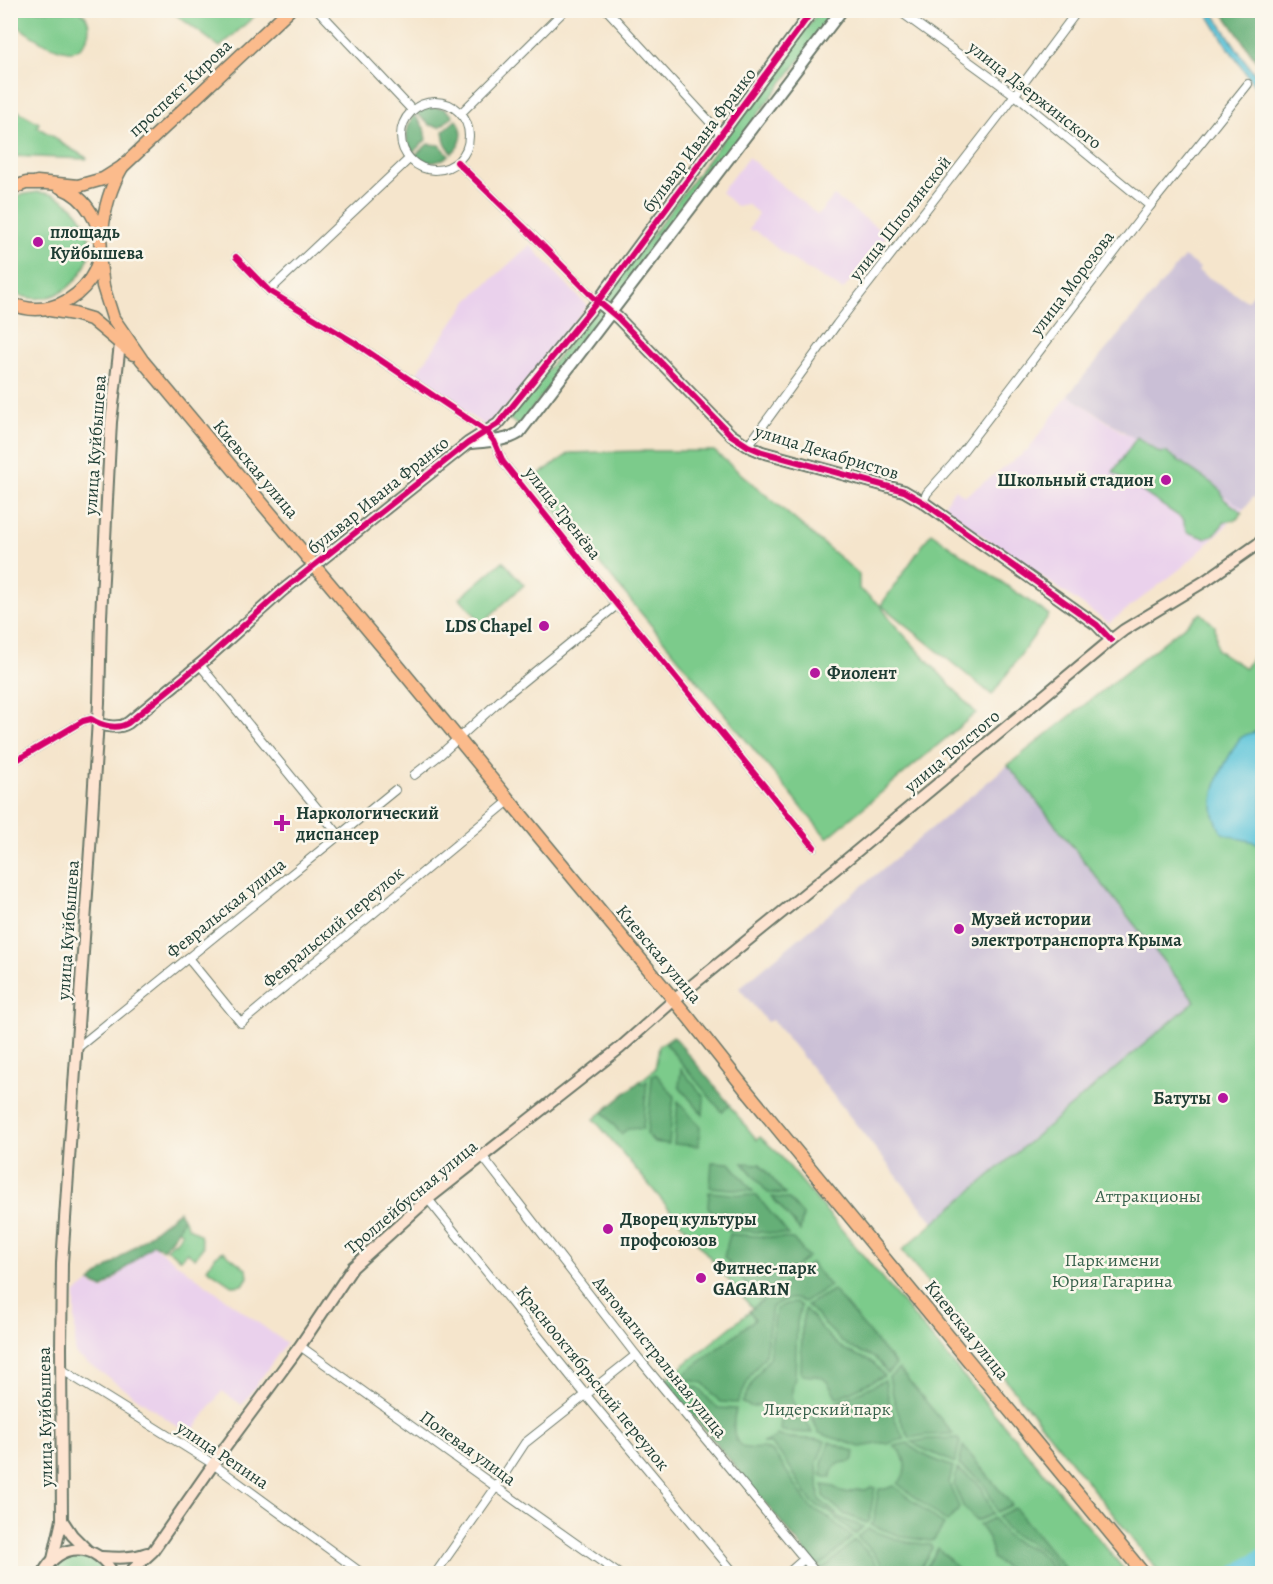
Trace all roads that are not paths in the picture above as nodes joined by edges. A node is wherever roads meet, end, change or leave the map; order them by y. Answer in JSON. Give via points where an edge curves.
{"nodes":[{"id":1,"x":289,"y":10,"type":"edge"},
{"id":2,"x":318,"y":10,"type":"edge"},
{"id":3,"x":565,"y":10,"type":"edge"},
{"id":4,"x":607,"y":10,"type":"edge"},
{"id":5,"x":813,"y":10,"type":"edge"},
{"id":6,"x":842,"y":10,"type":"edge"},
{"id":7,"x":898,"y":10,"type":"edge"},
{"id":8,"x":1078,"y":10,"type":"edge"},
{"id":9,"x":1248,"y":84,"type":"dead end"},
{"id":10,"x":1015,"y":95,"type":"junction"},
{"id":11,"x":412,"y":110,"type":"junction"},
{"id":12,"x":461,"y":113,"type":"junction"},
{"id":13,"x":722,"y":135,"type":"junction"},
{"id":14,"x":409,"y":159,"type":"junction"},
{"id":15,"x":457,"y":162,"type":"junction"},
{"id":16,"x":122,"y":166,"type":"junction"},
{"id":17,"x":10,"y":183,"type":"edge"},
{"id":18,"x":32,"y":183,"type":"junction"},
{"id":19,"x":10,"y":189,"type":"edge"},
{"id":20,"x":1150,"y":206,"type":"junction"},
{"id":21,"x":100,"y":253,"type":"junction"},
{"id":22,"x":236,"y":257,"type":"dead end"},
{"id":23,"x":268,"y":291,"type":"junction"},
{"id":24,"x":597,"y":301,"type":"junction"},
{"id":25,"x":10,"y":305,"type":"edge"},
{"id":26,"x":39,"y":309,"type":"junction"},
{"id":27,"x":611,"y":312,"type":"junction"},
{"id":28,"x":120,"y":344,"type":"junction"},
{"id":29,"x":142,"y":360,"type":"junction"},
{"id":30,"x":486,"y":431,"type":"junction"},
{"id":31,"x":494,"y":441,"type":"junction"},
{"id":32,"x":468,"y":443,"type":"junction"},
{"id":33,"x":748,"y":446,"type":"junction"},
{"id":34,"x":923,"y":502,"type":"junction"},
{"id":35,"x":1263,"y":541,"type":"edge"},
{"id":36,"x":314,"y":566,"type":"junction"},
{"id":37,"x":617,"y":605,"type":"junction"},
{"id":38,"x":1111,"y":640,"type":"junction"},
{"id":39,"x":200,"y":664,"type":"junction"},
{"id":40,"x":98,"y":724,"type":"junction"},
{"id":41,"x":457,"y":739,"type":"junction"},
{"id":42,"x":10,"y":764,"type":"edge"},
{"id":43,"x":414,"y":775,"type":"dead end"},
{"id":44,"x":395,"y":790,"type":"dead end"},
{"id":45,"x":508,"y":801,"type":"junction"},
{"id":46,"x":339,"y":835,"type":"junction"},
{"id":47,"x":814,"y":847,"type":"dead end"},
{"id":48,"x":188,"y":958,"type":"junction"},
{"id":49,"x":674,"y":1000,"type":"junction"},
{"id":50,"x":76,"y":1049,"type":"junction"},
{"id":51,"x":483,"y":1157,"type":"junction"},
{"id":52,"x":428,"y":1199,"type":"junction"},
{"id":53,"x":300,"y":1346,"type":"junction"},
{"id":54,"x":636,"y":1354,"type":"junction"},
{"id":55,"x":61,"y":1369,"type":"junction"},
{"id":56,"x":585,"y":1394,"type":"junction"},
{"id":57,"x":213,"y":1464,"type":"junction"},
{"id":58,"x":496,"y":1487,"type":"junction"},
{"id":59,"x":62,"y":1520,"type":"junction"},
{"id":60,"x":87,"y":1550,"type":"junction"},
{"id":61,"x":153,"y":1551,"type":"junction"},
{"id":62,"x":100,"y":1557,"type":"junction"},
{"id":63,"x":53,"y":1559,"type":"junction"},
{"id":64,"x":804,"y":1559,"type":"junction"},
{"id":65,"x":44,"y":1574,"type":"edge"},
{"id":66,"x":113,"y":1574,"type":"edge"},
{"id":67,"x":128,"y":1574,"type":"edge"},
{"id":68,"x":363,"y":1574,"type":"edge"},
{"id":69,"x":435,"y":1574,"type":"edge"},
{"id":70,"x":619,"y":1574,"type":"edge"},
{"id":71,"x":735,"y":1574,"type":"edge"},
{"id":72,"x":787,"y":1574,"type":"edge"},
{"id":73,"x":817,"y":1574,"type":"edge"},
{"id":74,"x":1144,"y":1574,"type":"edge"}],
"edges":[{"from":1,"to":16,"type":"main road","name":"проспект Кирова"},
{"from":2,"to":11,"type":"street"},
{"from":3,"to":12,"type":"street"},
{"from":4,"to":13,"type":"street"},
{"from":5,"to":13,"type":"street","name":"бульвар Ивана Франко"},
{"from":6,"to":27,"type":"street","name":"бульвар Ивана Франко"},
{"from":7,"to":10,"type":"street","name":"улица Дзержинского"},
{"from":8,"to":10,"type":"street","name":"улица Шполянской"},
{"from":9,"to":20,"type":"street","name":"улица Морозова"},
{"from":10,"to":20,"type":"street","name":"улица Дзержинского"},
{"from":10,"to":33,"type":"street","name":"улица Шполянской","via":[[837,324]]},
{"from":11,"to":12,"type":"street","via":[[437,102]]},
{"from":11,"to":14,"type":"street","via":[[400,134]]},
{"from":12,"to":15,"type":"street","via":[[469,138],[466,151]]},
{"from":13,"to":24,"type":"street","name":"бульвар Ивана Франко"},
{"from":14,"to":15,"type":"street","via":[[432,170],[446,169]]},
{"from":14,"to":23,"type":"street"},
{"from":15,"to":24,"type":"street","name":"улица Декабристов"},
{"from":16,"to":18,"type":"main road","via":[[103,179],[78,186]]},
{"from":16,"to":21,"type":"main road","via":[[104,212]]},
{"from":17,"to":18,"type":"main road"},
{"from":18,"to":19,"type":"main road"},
{"from":18,"to":21,"type":"main road","via":[[64,189],[87,206],[99,233]]},
{"from":20,"to":34,"type":"street","name":"улица Морозова"},
{"from":21,"to":26,"type":"main road","via":[[92,278],[73,299]]},
{"from":21,"to":29,"type":"main road","name":"Киевская улица","via":[[103,286],[113,318]]},
{"from":22,"to":23,"type":"street","name":"улица Тренёва"},
{"from":23,"to":30,"type":"street","name":"улица Тренёва","via":[[355,343]]},
{"from":24,"to":27,"type":"street","name":"улица Декабристов"},
{"from":24,"to":30,"type":"street","name":"бульвар Ивана Франко","via":[[498,424]]},
{"from":25,"to":26,"type":"main road"},
{"from":26,"to":28,"type":"main road","name":"Киевская улица","via":[[91,319]]},
{"from":27,"to":31,"type":"street","name":"бульвар Ивана Франко","via":[[519,433]]},
{"from":27,"to":33,"type":"street","name":"улица Декабристов","via":[[731,435]]},
{"from":28,"to":29,"type":"main road","name":"Киевская улица"},
{"from":28,"to":40,"type":"main road","name":"улица Куйбышева","via":[[111,422]]},
{"from":29,"to":36,"type":"main road","name":"Киевская улица"},
{"from":30,"to":31,"type":"street","name":"улица Тренёва"},
{"from":30,"to":32,"type":"street","name":"бульвар Ивана Франко"},
{"from":31,"to":32,"type":"street","name":"бульвар Ивана Франко"},
{"from":31,"to":37,"type":"street","name":"улица Тренёва","via":[[503,462]]},
{"from":32,"to":36,"type":"street","name":"бульвар Ивана Франко"},
{"from":33,"to":34,"type":"street","name":"улица Декабристов","via":[[904,491]]},
{"from":34,"to":38,"type":"street","name":"улица Декабристов","via":[[1097,625]]},
{"from":35,"to":38,"type":"main road","name":"улица Толстого"},
{"from":36,"to":39,"type":"street","name":"бульвар Ивана Франко"},
{"from":36,"to":41,"type":"main road","name":"Киевская улица"},
{"from":37,"to":41,"type":"street"},
{"from":37,"to":47,"type":"street","name":"улица Тренёва"},
{"from":38,"to":49,"type":"main road","name":"улица Толстого"},
{"from":39,"to":40,"type":"street","name":"бульвар Ивана Франко","via":[[123,726]]},
{"from":39,"to":46,"type":"street"},
{"from":40,"to":42,"type":"street","via":[[91,719],[83,721]]},
{"from":40,"to":50,"type":"main road","name":"улица Куйбышева"},
{"from":41,"to":43,"type":"street"},
{"from":41,"to":45,"type":"main road","name":"Киевская улица"},
{"from":44,"to":46,"type":"street","name":"Февральская улица"},
{"from":45,"to":48,"type":"street","name":"Февральский переулок","via":[[241,1023]]},
{"from":45,"to":49,"type":"main road","name":"Киевская улица"},
{"from":46,"to":48,"type":"street","name":"Февральская улица"},
{"from":48,"to":50,"type":"street","name":"Февральская улица"},
{"from":49,"to":51,"type":"main road","name":"Троллейбусная улица"},
{"from":49,"to":74,"type":"main road","name":"Киевская улица"},
{"from":50,"to":55,"type":"main road","name":"улица Куйбышева","via":[[62,1263]]},
{"from":51,"to":52,"type":"main road","name":"Троллейбусная улица"},
{"from":51,"to":54,"type":"street","name":"Автомагистральная улица"},
{"from":52,"to":53,"type":"main road","name":"Троллейбусная улица","via":[[353,1267]]},
{"from":52,"to":56,"type":"street","name":"Краснооктябрьский переулок"},
{"from":53,"to":57,"type":"main road","name":"Троллейбусная улица"},
{"from":53,"to":58,"type":"street","name":"Полевая улица"},
{"from":54,"to":56,"type":"street"},
{"from":54,"to":64,"type":"street","name":"Автомагистральная улица"},
{"from":55,"to":57,"type":"street","name":"улица Репина"},
{"from":55,"to":59,"type":"main road","name":"улица Куйбышева"},
{"from":56,"to":58,"type":"street","via":[[525,1443]]},
{"from":56,"to":71,"type":"street","name":"Краснооктябрьский переулок"},
{"from":57,"to":61,"type":"main road","name":"Троллейбусная улица"},
{"from":57,"to":68,"type":"street","name":"улица Репина"},
{"from":58,"to":69,"type":"street"},
{"from":58,"to":70,"type":"street","name":"Полевая улица"},
{"from":59,"to":60,"type":"main road"},
{"from":59,"to":63,"type":"main road","name":"улица Куйбышева"},
{"from":60,"to":62,"type":"main road"},
{"from":60,"to":63,"type":"main road","via":[[73,1550]]},
{"from":61,"to":62,"type":"main road","via":[[136,1557]]},
{"from":61,"to":67,"type":"main road","name":"Троллейбусная улица"},
{"from":62,"to":66,"type":"main road"},
{"from":63,"to":65,"type":"main road","name":"улица Куйбышева"},
{"from":64,"to":72,"type":"street"},
{"from":64,"to":73,"type":"street","name":"Автомагистральная улица"}]}
